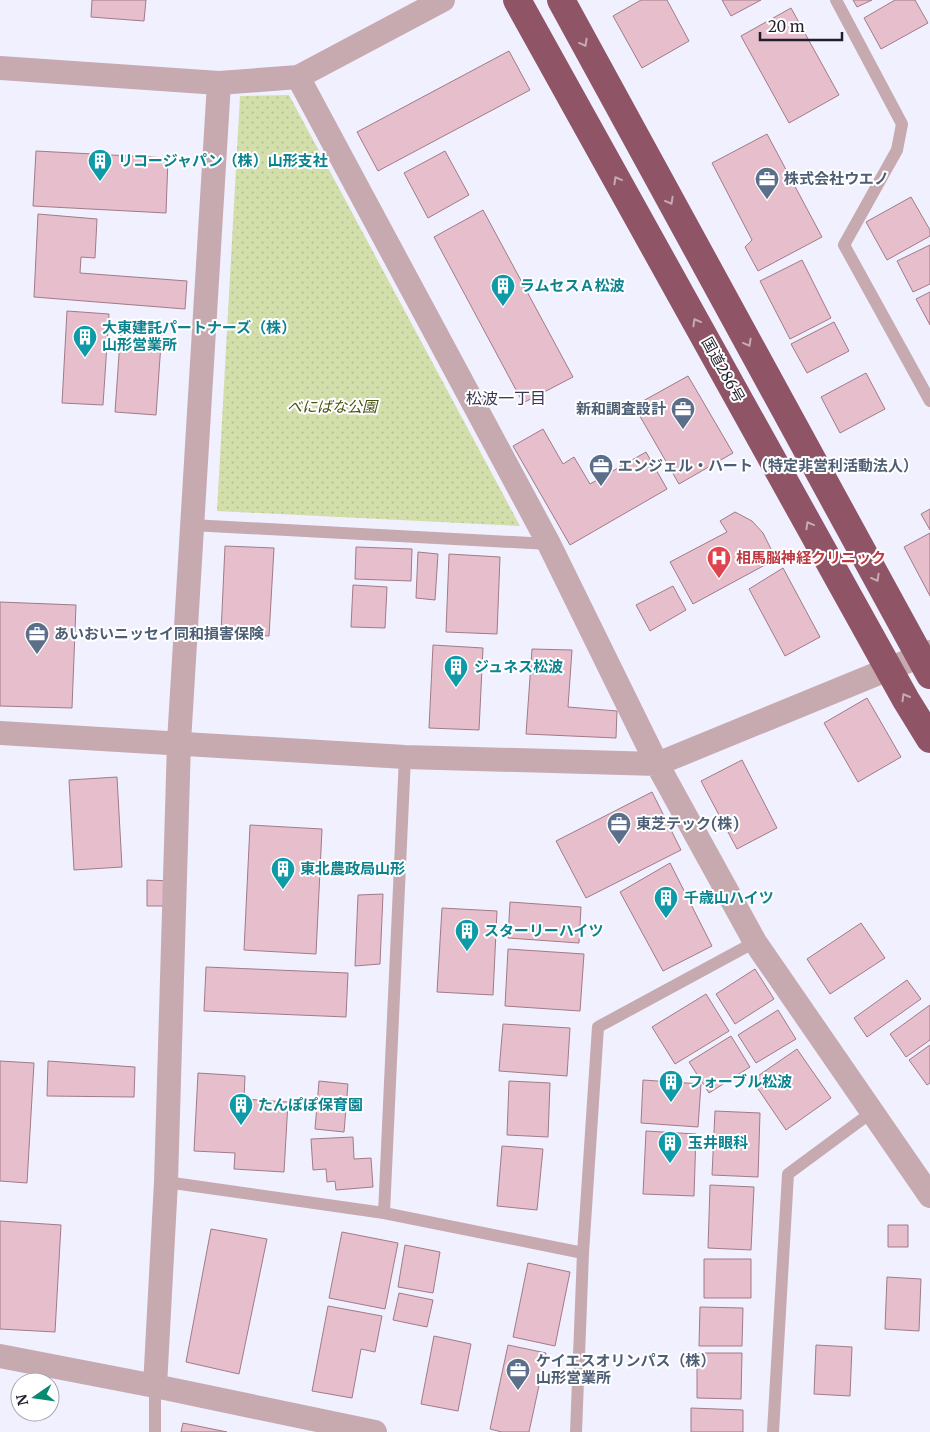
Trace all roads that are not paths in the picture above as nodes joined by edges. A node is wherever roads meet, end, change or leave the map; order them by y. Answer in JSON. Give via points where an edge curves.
{"nodes":[{"id":1,"x":443,"y":0,"type":"edge"},
{"id":2,"x":517,"y":0,"type":"edge"},
{"id":3,"x":561,"y":0,"type":"edge"},
{"id":4,"x":836,"y":0,"type":"edge"},
{"id":5,"x":0,"y":68,"type":"edge"},
{"id":6,"x":298,"y":76,"type":"junction"},
{"id":7,"x":219,"y":83,"type":"junction"},
{"id":8,"x":930,"y":401,"type":"edge"},
{"id":9,"x":192,"y":525,"type":"junction"},
{"id":10,"x":549,"y":544,"type":"junction"},
{"id":11,"x":926,"y":661,"type":"edge"},
{"id":12,"x":889,"y":669,"type":"junction"},
{"id":13,"x":0,"y":733,"type":"edge"},
{"id":14,"x":930,"y":739,"type":"edge"},
{"id":15,"x":179,"y":742,"type":"junction"},
{"id":16,"x":405,"y":757,"type":"junction"},
{"id":17,"x":657,"y":764,"type":"junction"},
{"id":18,"x":755,"y":942,"type":"junction"},
{"id":19,"x":872,"y":1112,"type":"junction"},
{"id":20,"x":166,"y":1182,"type":"junction"},
{"id":21,"x":930,"y":1196,"type":"edge"},
{"id":22,"x":384,"y":1213,"type":"junction"},
{"id":23,"x":583,"y":1253,"type":"junction"},
{"id":24,"x":0,"y":1356,"type":"edge"},
{"id":25,"x":156,"y":1386,"type":"junction"},
{"id":26,"x":155,"y":1432,"type":"edge"},
{"id":27,"x":375,"y":1432,"type":"edge"},
{"id":28,"x":576,"y":1432,"type":"edge"},
{"id":29,"x":773,"y":1432,"type":"edge"}],
"edges":[{"from":1,"to":6,"type":"street"},
{"from":12,"to":2,"type":"highway","name":"国道286号","one_way":true},
{"from":3,"to":11,"type":"highway","one_way":true},
{"from":4,"to":8,"type":"lane","via":[[902,124],[897,150],[844,245]]},
{"from":5,"to":7,"type":"street"},
{"from":6,"to":7,"type":"street"},
{"from":6,"to":10,"type":"street"},
{"from":7,"to":9,"type":"street"},
{"from":9,"to":10,"type":"lane"},
{"from":9,"to":15,"type":"street"},
{"from":10,"to":17,"type":"street"},
{"from":11,"to":12,"type":"street"},
{"from":14,"to":12,"type":"highway","name":"国道286号","one_way":true},
{"from":12,"to":17,"type":"street"},
{"from":13,"to":15,"type":"street"},
{"from":15,"to":16,"type":"street"},
{"from":15,"to":20,"type":"street"},
{"from":16,"to":17,"type":"street"},
{"from":16,"to":22,"type":"lane"},
{"from":17,"to":18,"type":"street"},
{"from":18,"to":19,"type":"street"},
{"from":18,"to":23,"type":"lane","via":[[598,1027]]},
{"from":19,"to":21,"type":"street"},
{"from":19,"to":29,"type":"lane","via":[[788,1174]]},
{"from":20,"to":22,"type":"lane"},
{"from":20,"to":25,"type":"street"},
{"from":22,"to":23,"type":"lane"},
{"from":23,"to":28,"type":"lane"},
{"from":24,"to":25,"type":"street"},
{"from":25,"to":26,"type":"lane"},
{"from":25,"to":27,"type":"street"}]}
